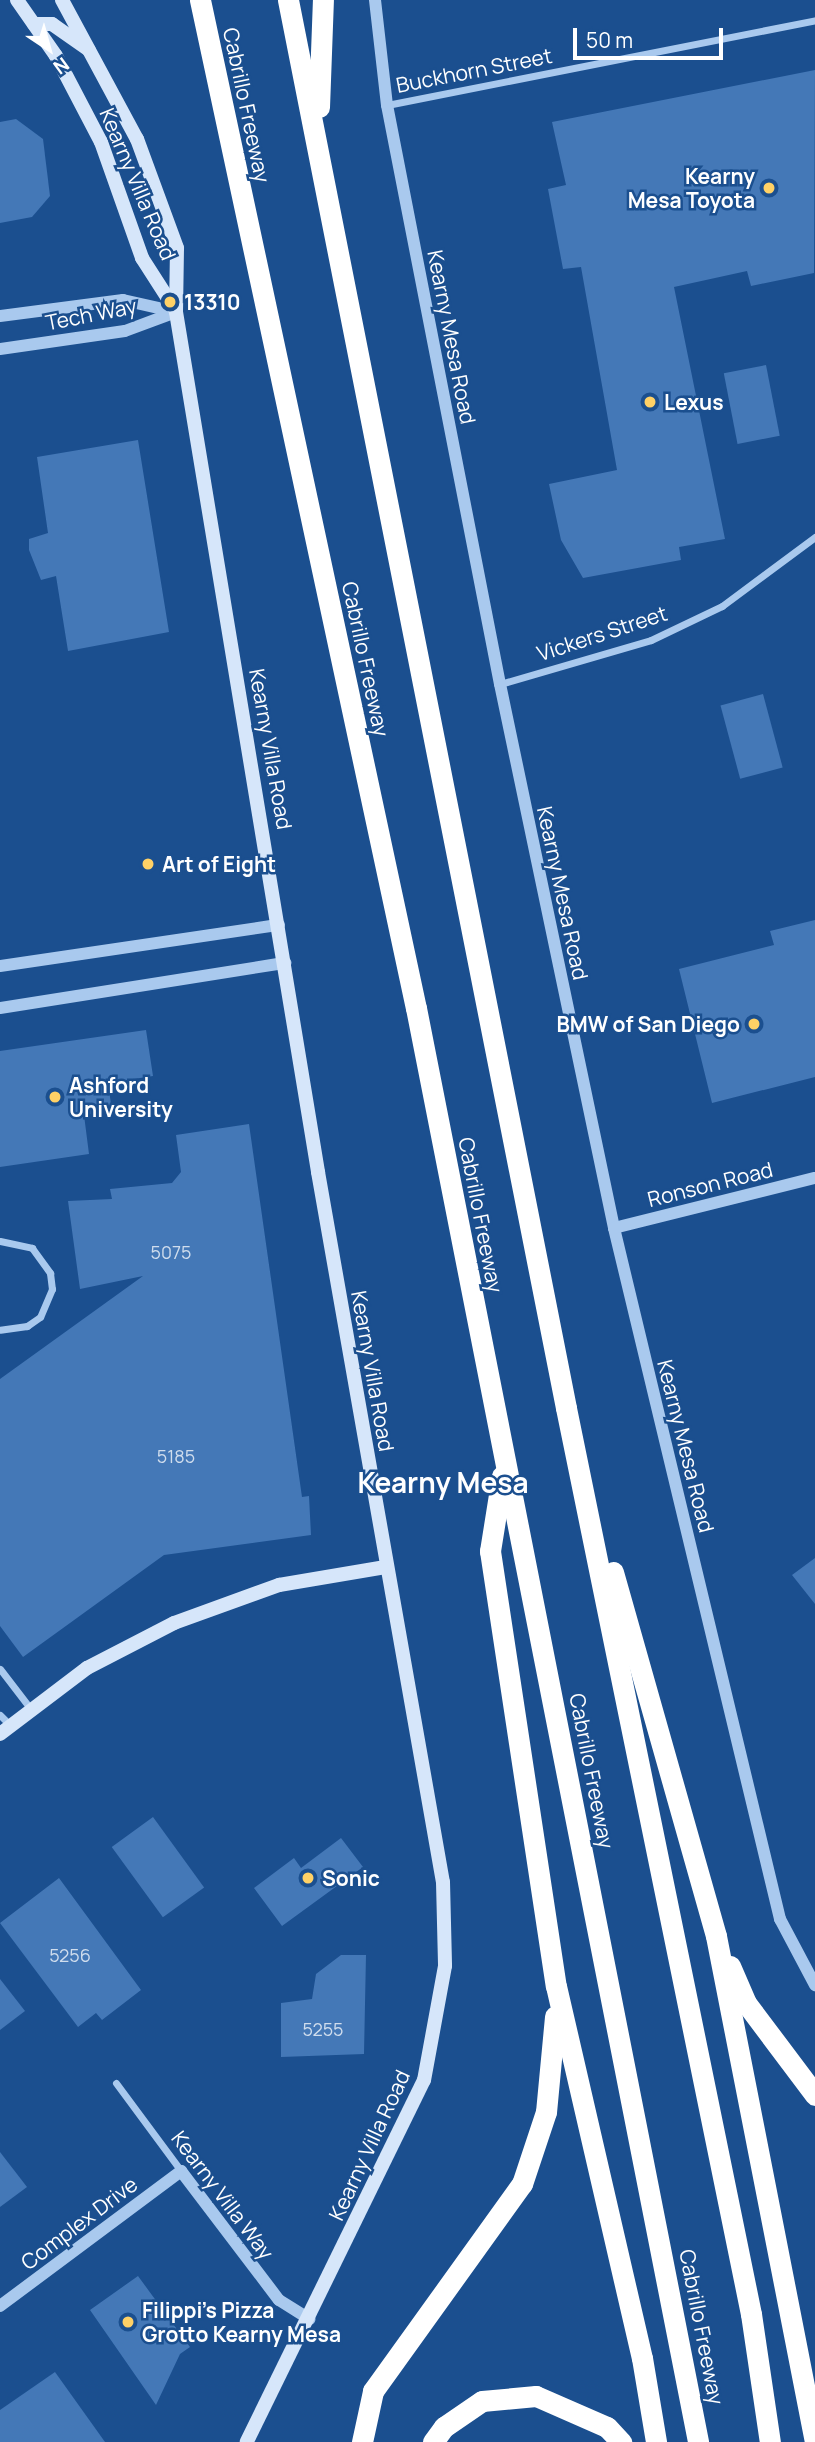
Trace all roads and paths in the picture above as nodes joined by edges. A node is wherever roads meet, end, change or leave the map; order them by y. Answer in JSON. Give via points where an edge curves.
{"nodes":[{"id":1,"x":18,"y":0,"type":"edge"},
{"id":2,"x":62,"y":0,"type":"edge"},
{"id":3,"x":200,"y":0,"type":"edge"},
{"id":4,"x":288,"y":0,"type":"edge"},
{"id":5,"x":323,"y":0,"type":"edge"},
{"id":6,"x":375,"y":0,"type":"edge"},
{"id":7,"x":815,"y":20,"type":"edge"},
{"id":8,"x":34,"y":24,"type":"junction"},
{"id":9,"x":96,"y":55,"type":"junction"},
{"id":10,"x":387,"y":105,"type":"junction"},
{"id":11,"x":318,"y":137,"type":"junction"},
{"id":12,"x":176,"y":312,"type":"junction"},
{"id":13,"x":0,"y":317,"type":"edge"},
{"id":14,"x":0,"y":349,"type":"edge"},
{"id":15,"x":815,"y":537,"type":"edge"},
{"id":16,"x":500,"y":684,"type":"junction"},
{"id":17,"x":279,"y":925,"type":"junction"},
{"id":18,"x":285,"y":963,"type":"junction"},
{"id":19,"x":0,"y":966,"type":"edge"},
{"id":20,"x":0,"y":1009,"type":"edge"},
{"id":21,"x":815,"y":1178,"type":"edge"},
{"id":22,"x":614,"y":1228,"type":"junction"},
{"id":23,"x":0,"y":1241,"type":"edge"},
{"id":24,"x":0,"y":1330,"type":"edge"},
{"id":25,"x":566,"y":1408,"type":"junction"},
{"id":26,"x":504,"y":1463,"type":"junction"},
{"id":27,"x":385,"y":1567,"type":"junction"},
{"id":28,"x":0,"y":1669,"type":"edge"},
{"id":29,"x":30,"y":1708,"type":"junction"},
{"id":30,"x":3,"y":1724,"type":"edge"},
{"id":31,"x":716,"y":1936,"type":"junction"},
{"id":32,"x":815,"y":1984,"type":"edge"},
{"id":33,"x":556,"y":1986,"type":"junction"},
{"id":34,"x":116,"y":2083,"type":"dead end"},
{"id":35,"x":815,"y":2095,"type":"edge"},
{"id":36,"x":181,"y":2171,"type":"junction"},
{"id":37,"x":0,"y":2305,"type":"edge"},
{"id":38,"x":310,"y":2319,"type":"junction"},
{"id":39,"x":247,"y":2442,"type":"edge"},
{"id":40,"x":362,"y":2442,"type":"edge"},
{"id":41,"x":433,"y":2442,"type":"edge"},
{"id":42,"x":621,"y":2442,"type":"edge"},
{"id":43,"x":656,"y":2442,"type":"edge"},
{"id":44,"x":698,"y":2442,"type":"edge"},
{"id":45,"x":770,"y":2442,"type":"edge"},
{"id":46,"x":815,"y":2442,"type":"edge"}],
"edges":[{"from":1,"to":8,"type":"main road","name":"Kearny Villa Road"},
{"from":2,"to":9,"type":"main road","name":"Kearny Villa Road"},
{"from":3,"to":26,"type":"highway","name":"Cabrillo Freeway","via":[[416,1008]]},
{"from":4,"to":11,"type":"highway"},
{"from":5,"to":11,"type":"highway"},
{"from":6,"to":10,"type":"street","name":"Kearny Mesa Road"},
{"from":7,"to":10,"type":"street","name":"Buckhorn Street"},
{"from":8,"to":9,"type":"main road","via":[[52,24]]},
{"from":8,"to":12,"type":"main road","name":"Kearny Villa Road","via":[[56,55],[110,161],[142,258]]},
{"from":9,"to":12,"type":"main road","name":"Kearny Villa Road","via":[[137,139],[177,248]]},
{"from":10,"to":16,"type":"street","name":"Kearny Mesa Road"},
{"from":11,"to":25,"type":"highway"},
{"from":12,"to":13,"type":"street","name":"Tech Way","via":[[123,300]]},
{"from":12,"to":14,"type":"street","name":"Tech Way","via":[[125,331]]},
{"from":12,"to":17,"type":"main road","name":"Kearny Villa Road"},
{"from":15,"to":16,"type":"street","name":"Vickers Street","via":[[722,606],[651,640]]},
{"from":16,"to":22,"type":"street","name":"Kearny Mesa Road"},
{"from":17,"to":18,"type":"main road","name":"Kearny Villa Road"},
{"from":17,"to":19,"type":"street"},
{"from":18,"to":20,"type":"street"},
{"from":18,"to":27,"type":"main road","name":"Kearny Villa Road"},
{"from":21,"to":22,"type":"street","name":"Ronson Road"},
{"from":22,"to":32,"type":"street","name":"Kearny Mesa Road","via":[[780,1919]]},
{"from":23,"to":24,"type":"street","via":[[32,1248],[44,1259],[52,1289],[40,1317],[27,1326]]},
{"from":25,"to":31,"type":"highway"},
{"from":25,"to":45,"type":"highway","via":[[751,2314]]},
{"from":26,"to":33,"type":"highway","via":[[490,1551]]},
{"from":26,"to":44,"type":"highway","name":"Cabrillo Freeway"},
{"from":27,"to":29,"type":"main road","via":[[279,1586],[174,1623],[87,1668]]},
{"from":27,"to":38,"type":"main road","name":"Kearny Villa Road","via":[[443,1882],[445,1966],[424,2080]]},
{"from":28,"to":29,"type":"street"},
{"from":29,"to":30,"type":"main road"},
{"from":31,"to":35,"type":"highway","via":[[746,2003]]},
{"from":31,"to":46,"type":"highway"},
{"from":33,"to":40,"type":"highway","via":[[547,2112],[522,2184],[373,2391]]},
{"from":33,"to":43,"type":"highway","via":[[642,2358]]},
{"from":34,"to":36,"type":"street","name":"Kearny Villa Way"},
{"from":36,"to":37,"type":"street","name":"Complex Drive"},
{"from":36,"to":38,"type":"street","name":"Kearny Villa Way","via":[[279,2301]]},
{"from":38,"to":39,"type":"main road","name":"Kearny Villa Road"},
{"from":41,"to":42,"type":"highway","via":[[444,2427],[482,2401],[536,2396],[607,2427]]}]}
